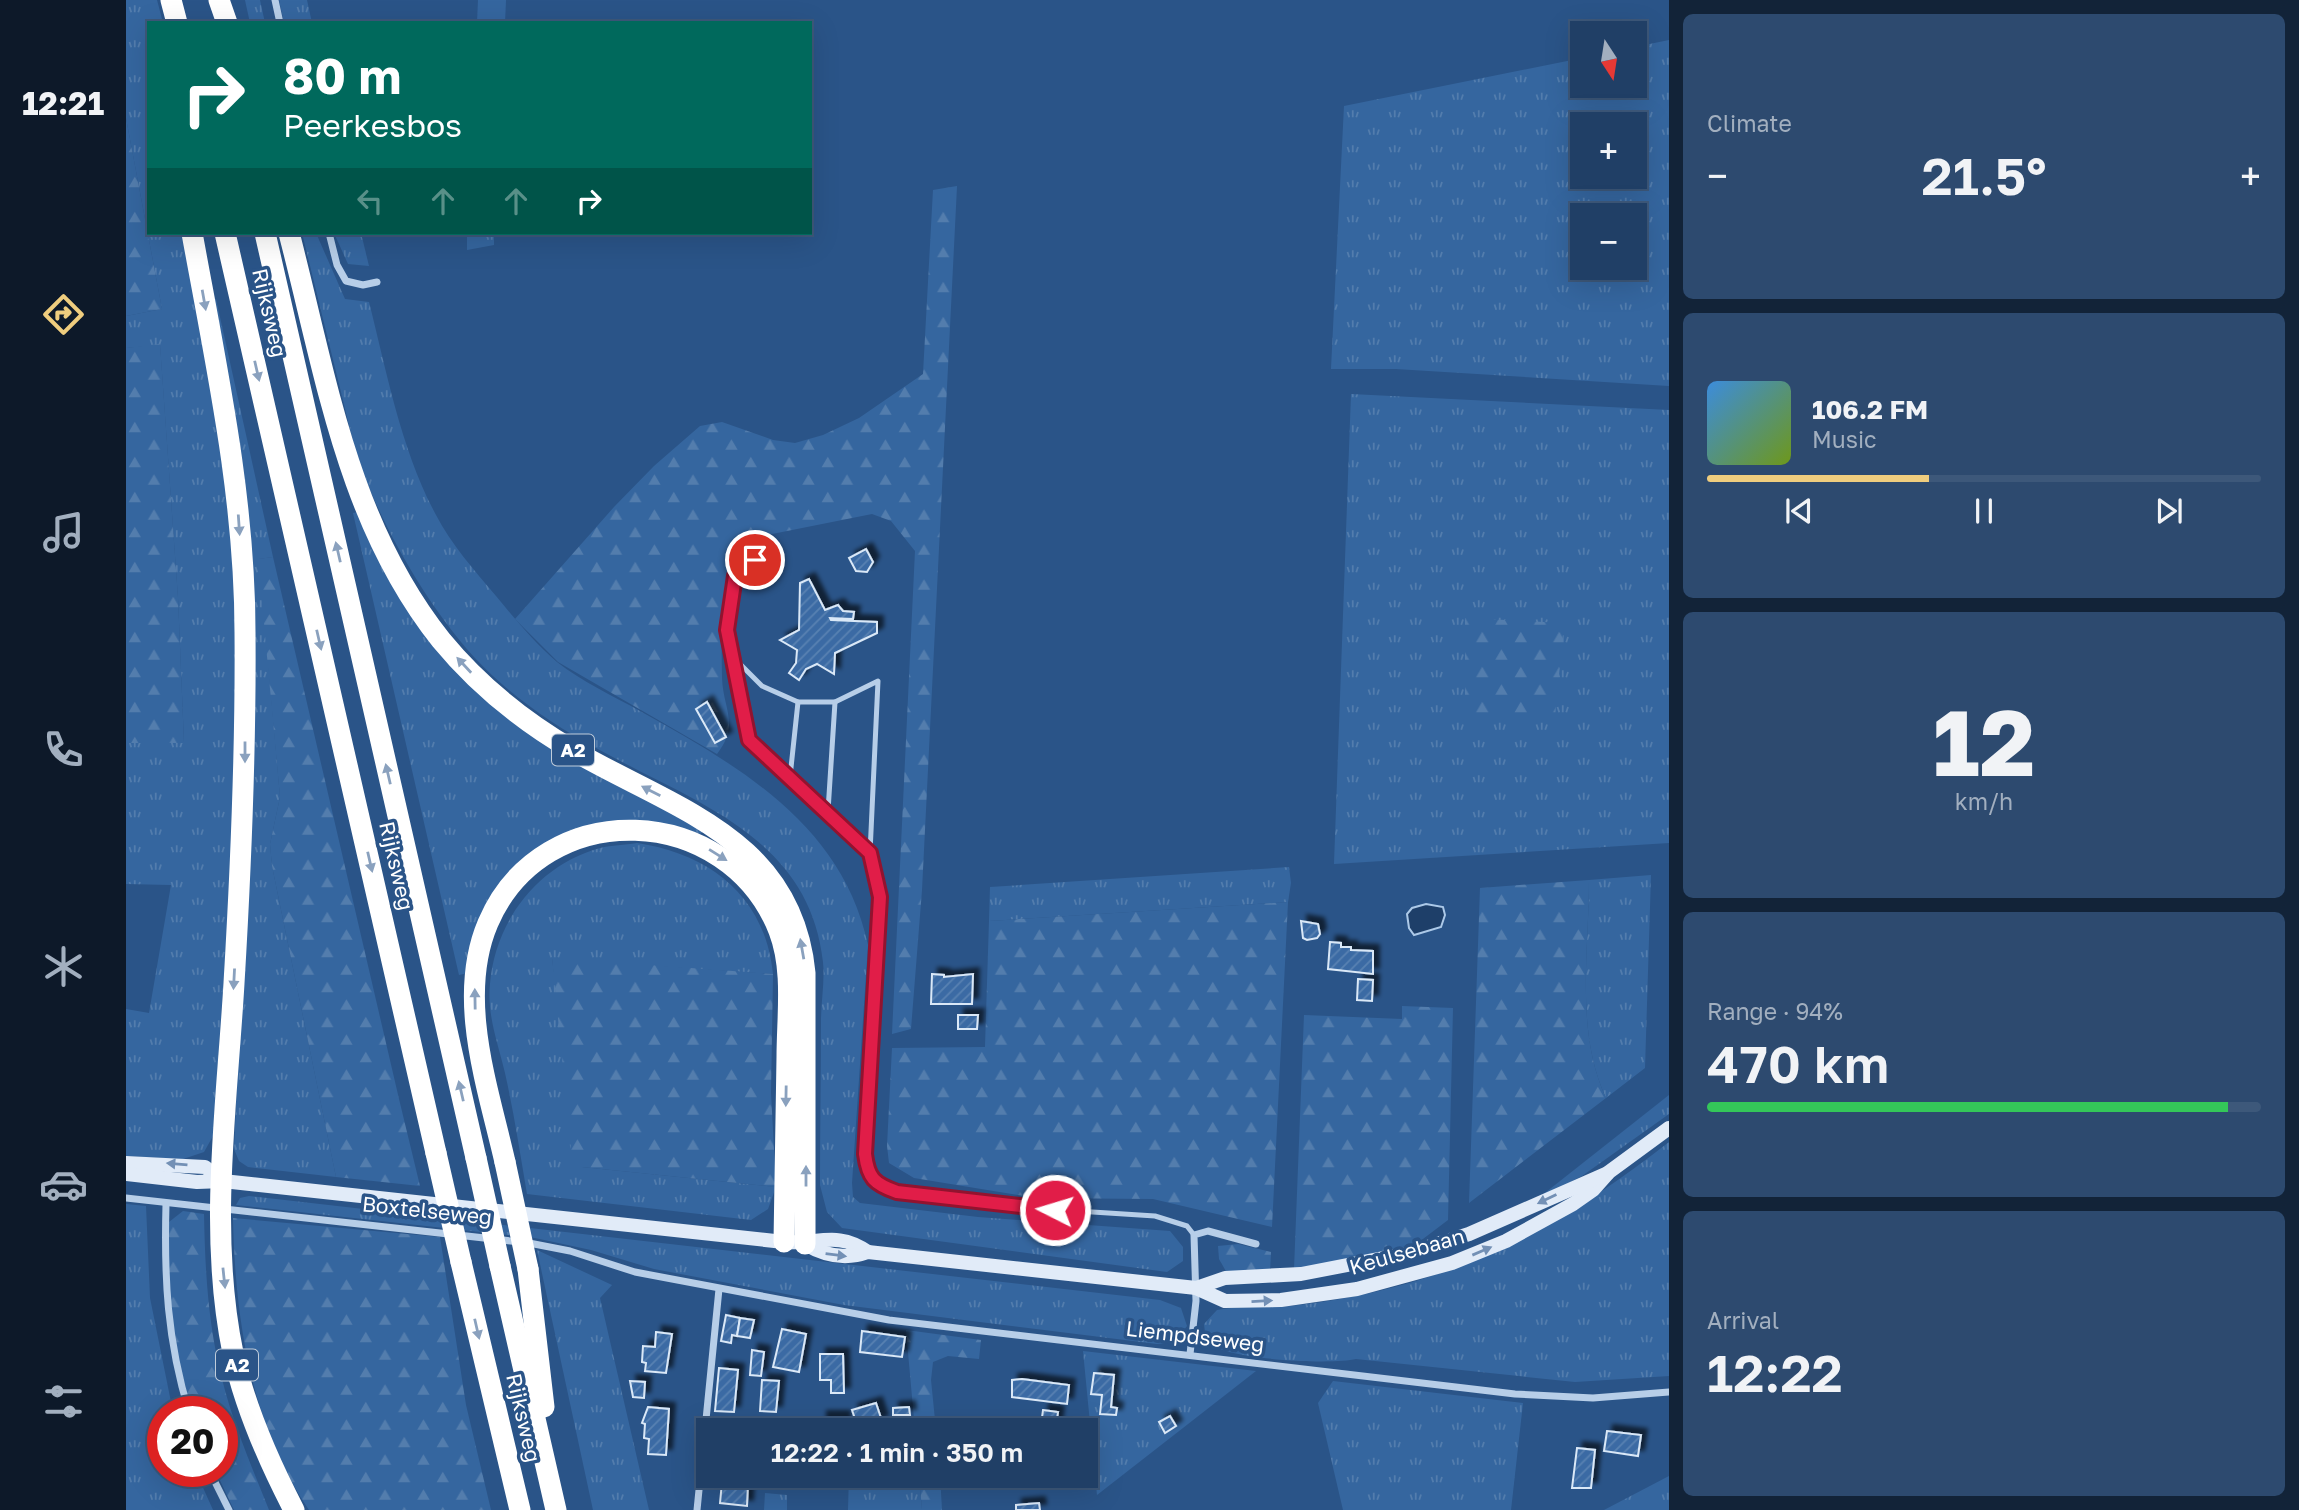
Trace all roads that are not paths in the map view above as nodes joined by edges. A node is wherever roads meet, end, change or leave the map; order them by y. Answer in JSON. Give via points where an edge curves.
{"nodes":[{"id":1,"x":164,"y":0,"type":"edge"},
{"id":2,"x":172,"y":0,"type":"edge"},
{"id":3,"x":212,"y":0,"type":"edge"},
{"id":4,"x":219,"y":0,"type":"edge"},
{"id":5,"x":275,"y":0,"type":"edge"},
{"id":6,"x":166,"y":21,"type":"edge"},
{"id":7,"x":177,"y":21,"type":"edge"},
{"id":8,"x":217,"y":21,"type":"edge"},
{"id":9,"x":226,"y":21,"type":"edge"},
{"id":10,"x":280,"y":21,"type":"edge"},
{"id":11,"x":192,"y":235,"type":"edge"},
{"id":12,"x":225,"y":235,"type":"edge"},
{"id":13,"x":265,"y":235,"type":"edge"},
{"id":14,"x":290,"y":235,"type":"edge"},
{"id":15,"x":329,"y":235,"type":"edge"},
{"id":16,"x":377,"y":282,"type":"dead end"},
{"id":17,"x":755,"y":560,"type":"dead end"},
{"id":18,"x":732,"y":655,"type":"junction"},
{"id":19,"x":798,"y":702,"type":"junction"},
{"id":20,"x":835,"y":702,"type":"junction"},
{"id":21,"x":790,"y":777,"type":"junction"},
{"id":22,"x":828,"y":811,"type":"junction"},
{"id":23,"x":870,"y":853,"type":"junction"},
{"id":24,"x":1669,"y":1128,"type":"edge"},
{"id":25,"x":126,"y":1163,"type":"edge"},
{"id":26,"x":1609,"y":1172,"type":"junction"},
{"id":27,"x":126,"y":1174,"type":"edge"},
{"id":28,"x":223,"y":1181,"type":"junction"},
{"id":29,"x":126,"y":1198,"type":"edge"},
{"id":30,"x":166,"y":1204,"type":"junction"},
{"id":31,"x":222,"y":1210,"type":"junction"},
{"id":32,"x":1194,"y":1235,"type":"junction"},
{"id":33,"x":784,"y":1242,"type":"junction"},
{"id":34,"x":806,"y":1244,"type":"junction"},
{"id":35,"x":1256,"y":1244,"type":"dead end"},
{"id":36,"x":868,"y":1252,"type":"joint"},
{"id":37,"x":1196,"y":1288,"type":"junction"},
{"id":38,"x":719,"y":1289,"type":"junction"},
{"id":39,"x":1190,"y":1353,"type":"junction"},
{"id":40,"x":1669,"y":1392,"type":"edge"},
{"id":41,"x":183,"y":1396,"type":"edge"},
{"id":42,"x":218,"y":1487,"type":"edge"},
{"id":43,"x":229,"y":1510,"type":"edge"},
{"id":44,"x":294,"y":1510,"type":"edge"},
{"id":45,"x":520,"y":1510,"type":"edge"},
{"id":46,"x":556,"y":1510,"type":"edge"},
{"id":47,"x":697,"y":1510,"type":"edge"}],
"edges":[{"from":1,"to":6,"type":"highway"},
{"from":2,"to":7,"type":"highway"},
{"from":3,"to":8,"type":"highway"},
{"from":4,"to":9,"type":"highway"},
{"from":5,"to":10,"type":"street"},
{"from":11,"to":28,"type":"highway","number":"A2","one_way":true,"via":[[235,474],[245,627],[244,804]]},
{"from":12,"to":45,"type":"highway","name":"Rijksweg","one_way":true,"bridge":true},
{"from":46,"to":13,"type":"highway","name":"Rijksweg","one_way":true,"bridge":true},
{"from":34,"to":14,"type":"highway","number":"A2","one_way":true,"via":[[805,973],[798,929],[789,907],[767,873],[740,845],[683,807],[540,730],[487,690],[432,627],[400,582],[363,508]]},
{"from":15,"to":16,"type":"street","via":[[346,281]]},
{"from":17,"to":18,"type":"lane","via":[[735,576],[727,630]]},
{"from":18,"to":19,"type":"lane","via":[[762,686]]},
{"from":18,"to":21,"type":"lane","via":[[749,740]]},
{"from":19,"to":20,"type":"lane"},
{"from":19,"to":21,"type":"lane"},
{"from":20,"to":22,"type":"lane"},
{"from":20,"to":23,"type":"lane","via":[[878,681]]},
{"from":21,"to":22,"type":"lane"},
{"from":22,"to":23,"type":"lane"},
{"from":23,"to":32,"type":"lane","via":[[880,897],[865,1154],[868,1173],[876,1185],[897,1192],[1030,1208],[1155,1216],[1187,1226]]},
{"from":24,"to":26,"type":"main road","name":"Keulsebaan"},
{"from":28,"to":25,"type":"main road","name":"Boxtelseweg","one_way":true,"via":[[205,1167]]},
{"from":26,"to":37,"type":"main road","name":"Keulsebaan","one_way":true,"via":[[1429,1247],[1344,1267],[1225,1278]]},
{"from":37,"to":26,"type":"main road","name":"Keulsebaan","one_way":true,"via":[[1225,1301],[1246,1302],[1314,1297],[1392,1281],[1506,1241],[1573,1204]]},
{"from":27,"to":28,"type":"main road","name":"Boxtelseweg"},
{"from":28,"to":31,"type":"highway","number":"A2"},
{"from":28,"to":33,"type":"main road","name":"Boxtelseweg"},
{"from":29,"to":30,"type":"street","name":"Boxtelseweg"},
{"from":30,"to":31,"type":"street","name":"Boxtelseweg"},
{"from":30,"to":41,"type":"street","via":[[164,1284]]},
{"from":31,"to":38,"type":"street","name":"Boxtelseweg","via":[[528,1243]]},
{"from":31,"to":44,"type":"highway","number":"A2","one_way":true,"via":[[233,1352],[253,1420]]},
{"from":32,"to":35,"type":"street","via":[[1208,1231]]},
{"from":32,"to":37,"type":"street"},
{"from":33,"to":34,"type":"main road","name":"Boxtelseweg"},
{"from":46,"to":33,"type":"highway","one_way":true,"bridge":true,"via":[[528,1269],[476,1024],[476,971],[488,922],[515,882],[531,866],[574,840],[619,830],[674,835],[715,853],[743,875],[770,911],[784,947],[788,1003]]},
{"from":34,"to":36,"type":"main road","name":"Boxtelseweg","via":[[821,1253],[853,1257]]},
{"from":36,"to":37,"type":"main road","name":"Keulsebaan"},
{"from":37,"to":39,"type":"street"},
{"from":38,"to":39,"type":"street","name":"Liempdseweg","via":[[889,1320]]},
{"from":38,"to":47,"type":"street"},
{"from":39,"to":40,"type":"street","name":"Liempdseweg","via":[[1515,1394],[1593,1398]]},
{"from":42,"to":43,"type":"street"}]}
